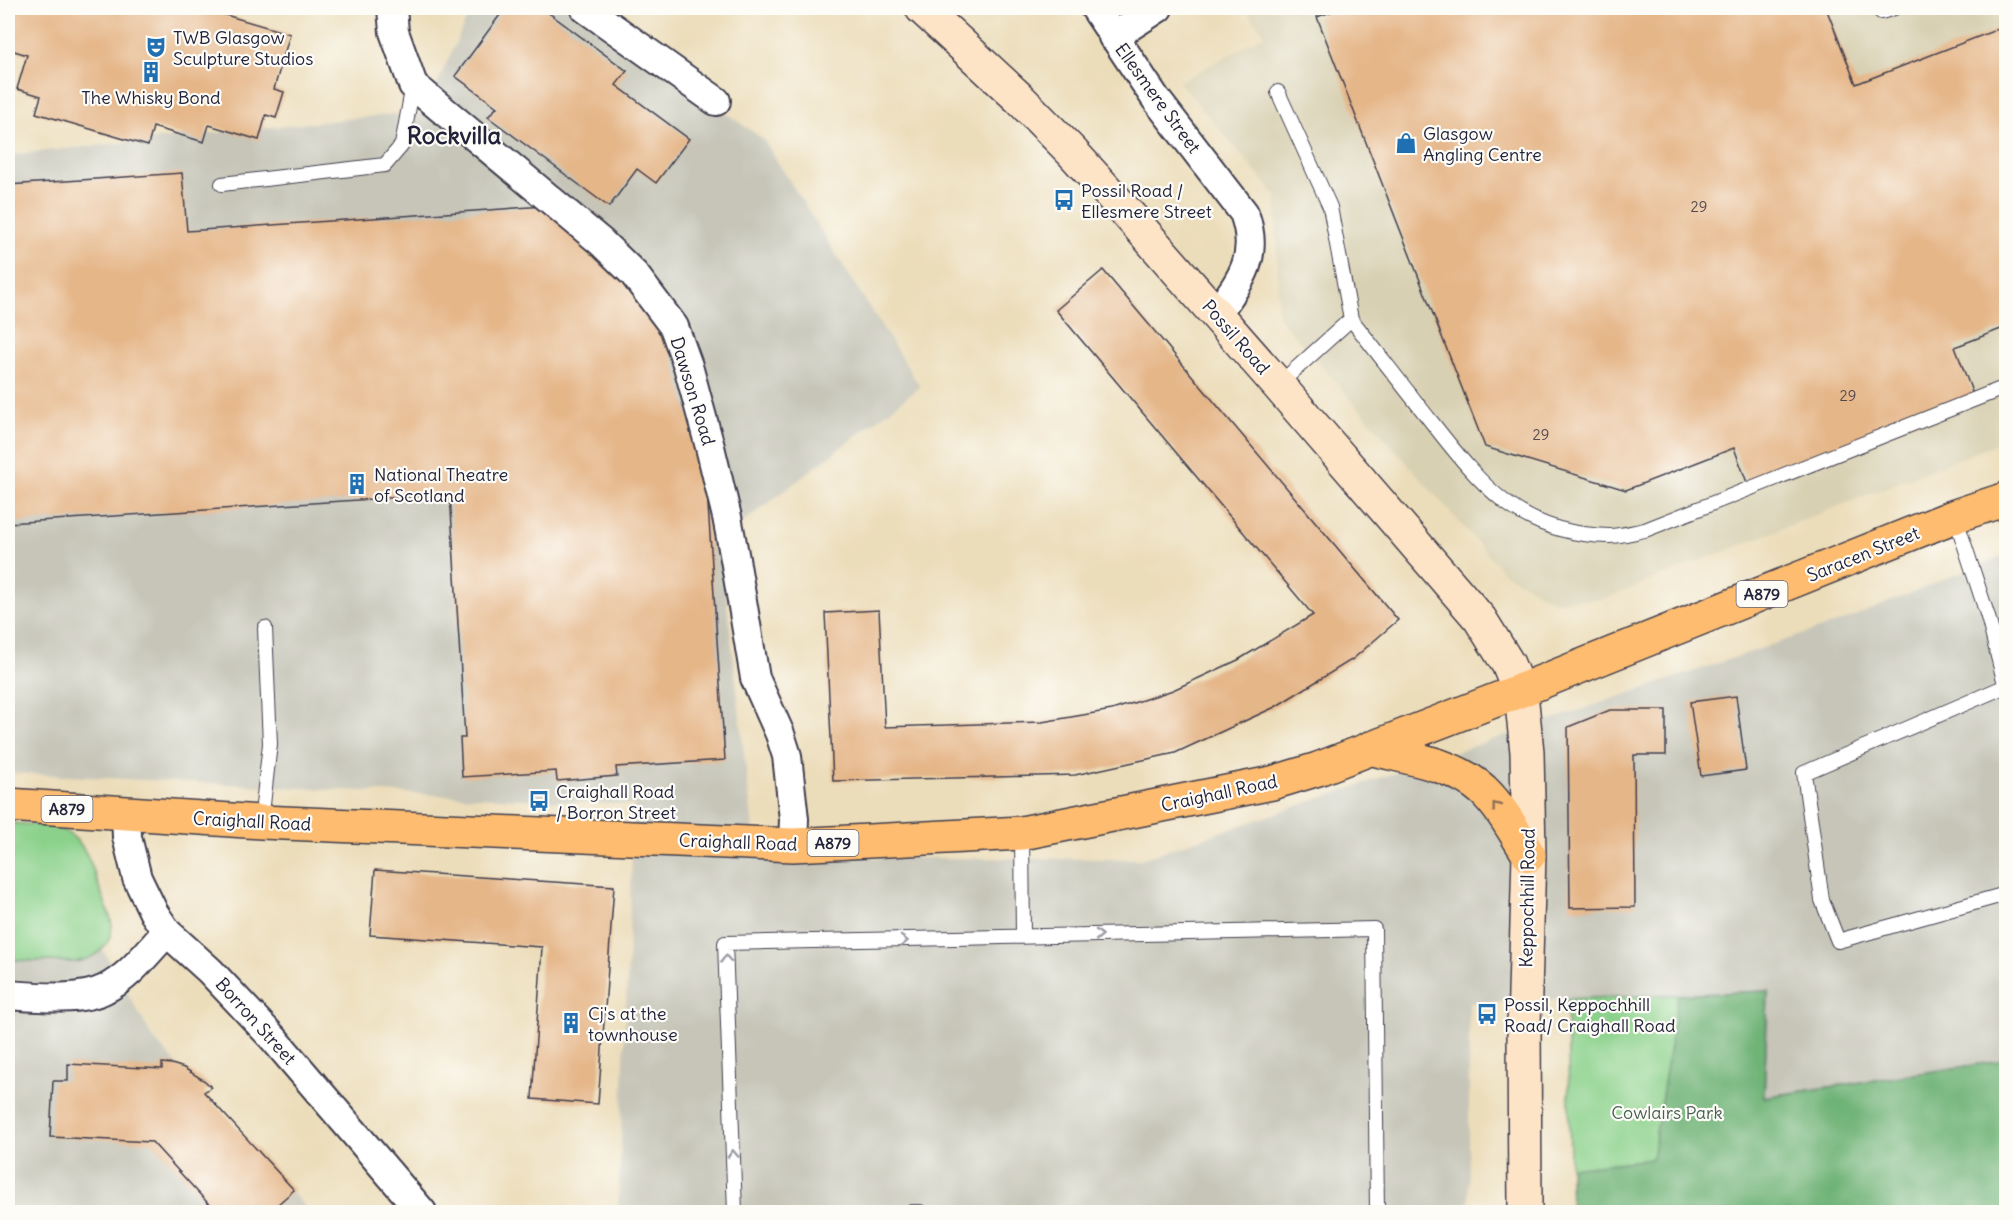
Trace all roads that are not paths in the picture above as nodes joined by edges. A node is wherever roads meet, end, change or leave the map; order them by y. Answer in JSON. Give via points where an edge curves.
{"nodes":[{"id":1,"x":585,"y":8,"type":"edge"},
{"id":2,"x":922,"y":8,"type":"edge"},
{"id":3,"x":1095,"y":8,"type":"edge"},
{"id":4,"x":1158,"y":8,"type":"edge"},
{"id":5,"x":1880,"y":8,"type":"edge"},
{"id":6,"x":1894,"y":8,"type":"edge"},
{"id":7,"x":389,"y":10,"type":"edge"},
{"id":8,"x":1113,"y":37,"type":"junction"},
{"id":9,"x":413,"y":85,"type":"junction"},
{"id":10,"x":1278,"y":92,"type":"dead end"},
{"id":11,"x":716,"y":101,"type":"dead end"},
{"id":12,"x":222,"y":184,"type":"dead end"},
{"id":13,"x":1216,"y":314,"type":"junction"},
{"id":14,"x":1351,"y":319,"type":"junction"},
{"id":15,"x":1278,"y":385,"type":"junction"},
{"id":16,"x":2007,"y":387,"type":"edge"},
{"id":17,"x":2007,"y":499,"type":"edge"},
{"id":18,"x":1955,"y":516,"type":"junction"},
{"id":19,"x":265,"y":628,"type":"dead end"},
{"id":20,"x":2006,"y":687,"type":"edge"},
{"id":21,"x":1519,"y":691,"type":"junction"},
{"id":22,"x":1370,"y":748,"type":"junction"},
{"id":23,"x":8,"y":805,"type":"edge"},
{"id":24,"x":126,"y":813,"type":"junction"},
{"id":25,"x":261,"y":822,"type":"junction"},
{"id":26,"x":1022,"y":833,"type":"junction"},
{"id":27,"x":793,"y":845,"type":"junction"},
{"id":28,"x":1529,"y":855,"type":"junction"},
{"id":29,"x":2007,"y":894,"type":"edge"},
{"id":30,"x":167,"y":932,"type":"junction"},
{"id":31,"x":1023,"y":936,"type":"junction"},
{"id":32,"x":8,"y":995,"type":"edge"},
{"id":33,"x":422,"y":1212,"type":"edge"},
{"id":34,"x":735,"y":1212,"type":"edge"},
{"id":35,"x":912,"y":1212,"type":"edge"},
{"id":36,"x":920,"y":1212,"type":"edge"},
{"id":37,"x":1377,"y":1212,"type":"edge"},
{"id":38,"x":1525,"y":1212,"type":"edge"}],
"edges":[{"from":1,"to":11,"type":"street"},
{"from":2,"to":13,"type":"street","name":"Possil Road","via":[[1072,152]]},
{"from":3,"to":8,"type":"street","name":"Ellesmere Street"},
{"from":4,"to":8,"type":"street"},
{"from":5,"to":6,"type":"lane","via":[[1881,12]]},
{"from":7,"to":9,"type":"street"},
{"from":8,"to":13,"type":"street","name":"Ellesmere Street","via":[[1244,213],[1250,247],[1246,268]]},
{"from":9,"to":12,"type":"lane","via":[[402,145],[385,165]]},
{"from":9,"to":27,"type":"street","name":"Dawson Road","via":[[601,242],[634,274],[674,327],[724,506],[755,678],[787,756]]},
{"from":10,"to":14,"type":"lane","via":[[1330,207]]},
{"from":13,"to":15,"type":"street","name":"Possil Road"},
{"from":14,"to":15,"type":"lane"},
{"from":14,"to":16,"type":"lane","via":[[1469,470],[1500,500],[1534,521],[1573,532],[1611,536],[1645,530]]},
{"from":15,"to":21,"type":"street","name":"Possil Road","via":[[1480,619],[1508,664]]},
{"from":17,"to":18,"type":"main road","name":"Saracen Street","number":"A879"},
{"from":18,"to":20,"type":"lane","via":[[1988,616]]},
{"from":18,"to":21,"type":"main road","name":"Saracen Street","number":"A879"},
{"from":19,"to":25,"type":"lane","via":[[270,744]]},
{"from":20,"to":29,"type":"lane","via":[[1804,773],[1822,900],[1838,941]]},
{"from":21,"to":22,"type":"main road","name":"Craighall Road","number":"A879"},
{"from":21,"to":28,"type":"street","name":"Keppochhill Road","via":[[1527,752]]},
{"from":22,"to":26,"type":"main road","name":"Craighall Road","number":"A879","via":[[1272,783]]},
{"from":28,"to":22,"type":"main road","one_way":true,"via":[[1497,806],[1469,779]]},
{"from":23,"to":24,"type":"main road","name":"Craighall Road","number":"A879"},
{"from":24,"to":25,"type":"main road","name":"Craighall Road","number":"A879"},
{"from":24,"to":30,"type":"street","name":"Borron Street","via":[[137,878]]},
{"from":25,"to":27,"type":"main road","name":"Craighall Road","number":"A879"},
{"from":26,"to":27,"type":"main road","name":"Craighall Road","number":"A879"},
{"from":26,"to":31,"type":"lane"},
{"from":28,"to":38,"type":"street","name":"Keppochhill Road","via":[[1524,1026]]},
{"from":30,"to":32,"type":"street","via":[[117,982],[93,994]]},
{"from":30,"to":33,"type":"street","name":"Borron Street","via":[[274,1039]]},
{"from":34,"to":31,"type":"lane","one_way":true,"via":[[725,943]]},
{"from":31,"to":37,"type":"lane","one_way":true,"via":[[1374,929]]},
{"from":35,"to":36,"type":"lane"}]}
